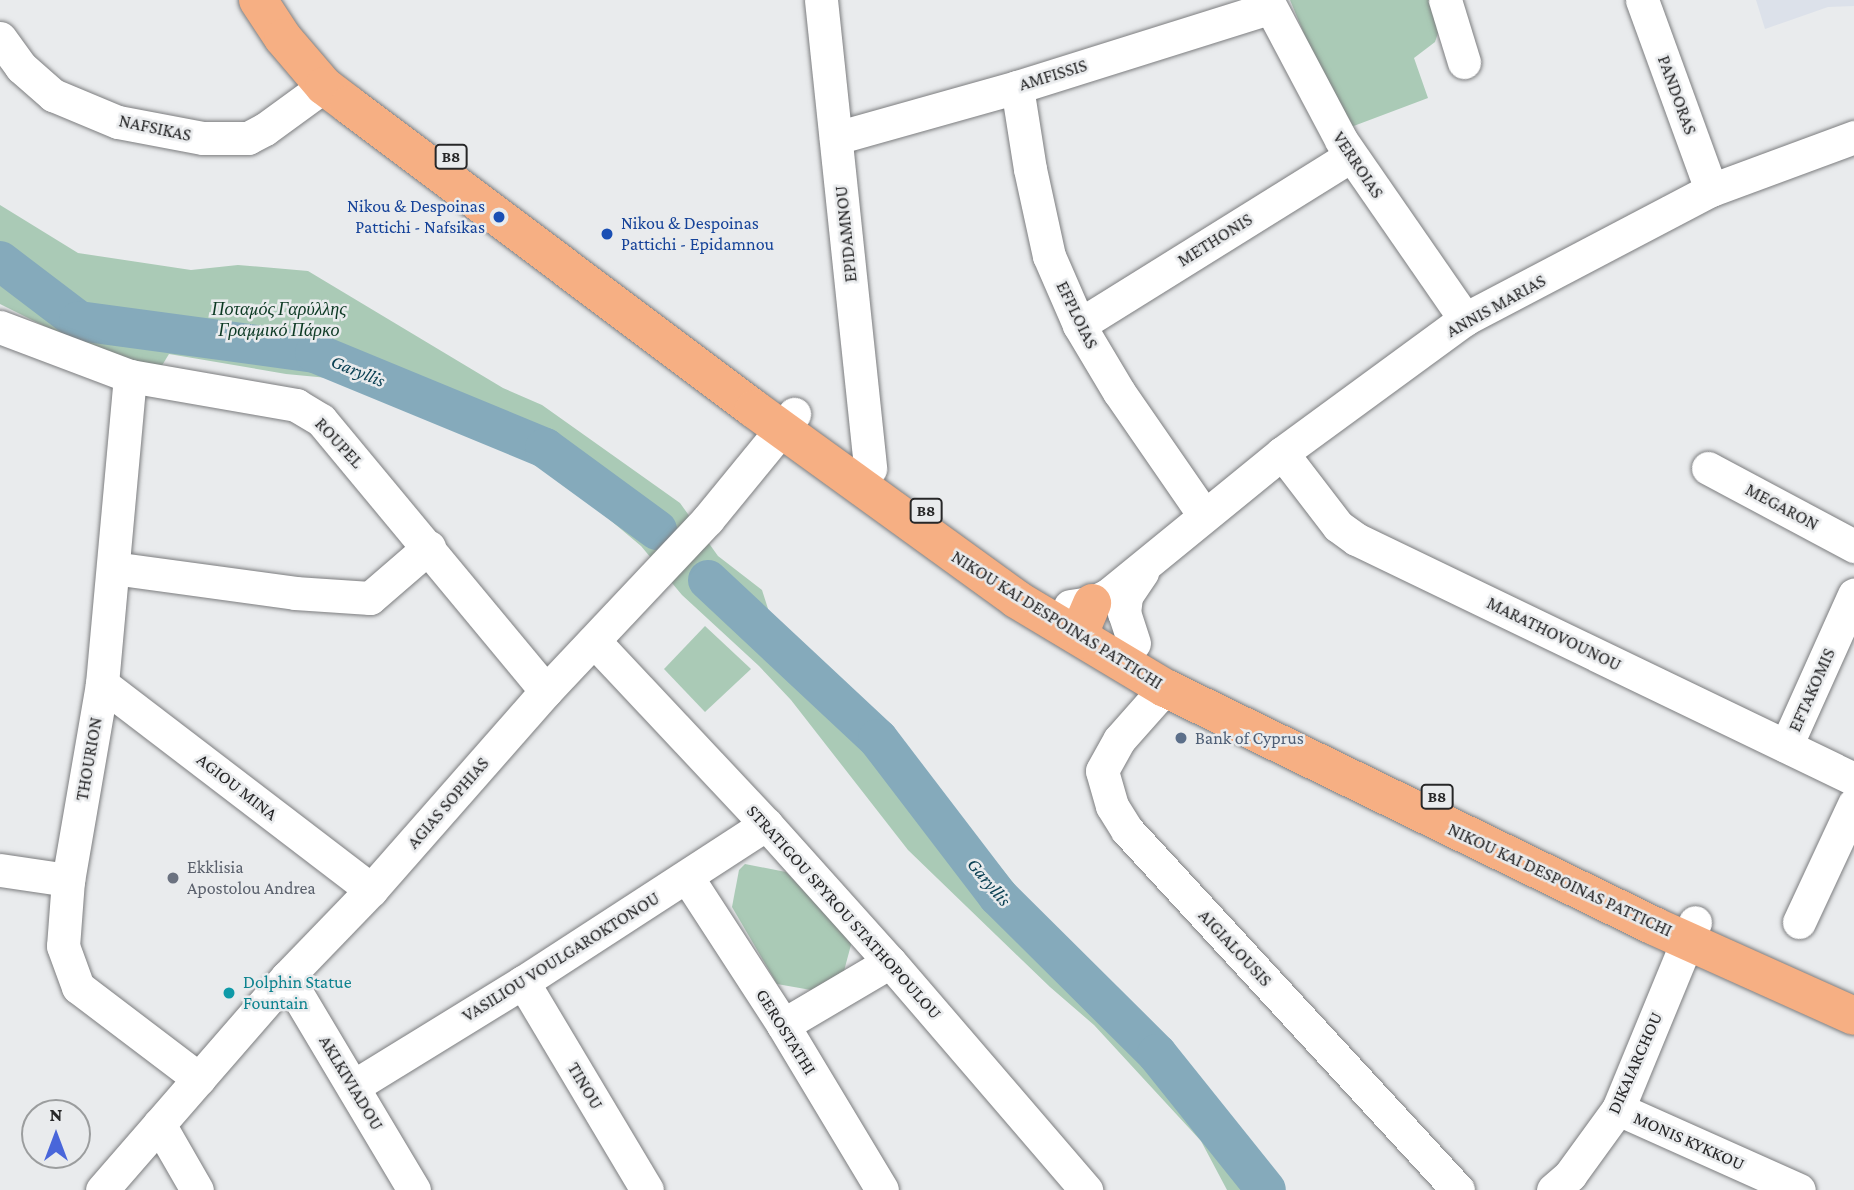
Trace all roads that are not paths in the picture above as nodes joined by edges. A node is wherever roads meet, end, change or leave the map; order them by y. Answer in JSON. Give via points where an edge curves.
{"nodes":[{"id":1,"x":258,"y":0,"type":"edge"},
{"id":2,"x":289,"y":0,"type":"edge"},
{"id":3,"x":821,"y":0,"type":"edge"},
{"id":4,"x":1445,"y":0,"type":"edge"},
{"id":5,"x":1642,"y":0,"type":"edge"},
{"id":6,"x":1268,"y":4,"type":"edge"},
{"id":7,"x":0,"y":38,"type":"edge"},
{"id":8,"x":1464,"y":62,"type":"dead end"},
{"id":9,"x":324,"y":86,"type":"junction"},
{"id":10,"x":1017,"y":87,"type":"junction"},
{"id":11,"x":1854,"y":137,"type":"edge"},
{"id":12,"x":836,"y":138,"type":"junction"},
{"id":13,"x":1350,"y":156,"type":"junction"},
{"id":14,"x":1711,"y":190,"type":"junction"},
{"id":15,"x":1465,"y":319,"type":"junction"},
{"id":16,"x":1079,"y":325,"type":"junction"},
{"id":17,"x":0,"y":327,"type":"edge"},
{"id":18,"x":130,"y":376,"type":"junction"},
{"id":19,"x":788,"y":422,"type":"junction"},
{"id":20,"x":1282,"y":453,"type":"junction"},
{"id":21,"x":870,"y":468,"type":"junction"},
{"id":22,"x":1708,"y":468,"type":"dead end"},
{"id":23,"x":1204,"y":515,"type":"junction"},
{"id":24,"x":1854,"y":546,"type":"edge"},
{"id":25,"x":429,"y":547,"type":"junction"},
{"id":26,"x":1145,"y":567,"type":"junction"},
{"id":27,"x":113,"y":568,"type":"junction"},
{"id":28,"x":1854,"y":595,"type":"edge"},
{"id":29,"x":1083,"y":616,"type":"junction"},
{"id":30,"x":594,"y":641,"type":"junction"},
{"id":31,"x":1134,"y":643,"type":"junction"},
{"id":32,"x":102,"y":684,"type":"junction"},
{"id":33,"x":1165,"y":688,"type":"junction"},
{"id":34,"x":546,"y":691,"type":"junction"},
{"id":35,"x":1786,"y":746,"type":"junction"},
{"id":36,"x":1854,"y":779,"type":"edge"},
{"id":37,"x":1854,"y":804,"type":"edge"},
{"id":38,"x":766,"y":824,"type":"junction"},
{"id":39,"x":0,"y":870,"type":"edge"},
{"id":40,"x":687,"y":877,"type":"junction"},
{"id":41,"x":68,"y":880,"type":"junction"},
{"id":42,"x":371,"y":890,"type":"junction"},
{"id":43,"x":1799,"y":922,"type":"dead end"},
{"id":44,"x":1691,"y":931,"type":"junction"},
{"id":45,"x":890,"y":962,"type":"junction"},
{"id":46,"x":287,"y":977,"type":"junction"},
{"id":47,"x":523,"y":982,"type":"junction"},
{"id":48,"x":1854,"y":996,"type":"edge"},
{"id":49,"x":1854,"y":1016,"type":"edge"},
{"id":50,"x":783,"y":1025,"type":"junction"},
{"id":51,"x":199,"y":1079,"type":"junction"},
{"id":52,"x":354,"y":1086,"type":"junction"},
{"id":53,"x":1618,"y":1109,"type":"junction"},
{"id":54,"x":159,"y":1124,"type":"junction"},
{"id":55,"x":102,"y":1190,"type":"edge"},
{"id":56,"x":197,"y":1190,"type":"edge"},
{"id":57,"x":414,"y":1190,"type":"edge"},
{"id":58,"x":647,"y":1190,"type":"edge"},
{"id":59,"x":882,"y":1190,"type":"edge"},
{"id":60,"x":1086,"y":1190,"type":"edge"},
{"id":61,"x":1458,"y":1190,"type":"edge"},
{"id":62,"x":1553,"y":1190,"type":"edge"},
{"id":63,"x":1799,"y":1190,"type":"edge"}],
"edges":[{"from":1,"to":9,"type":"main road","name":"NIKOU KAI DESPOINAS PATTICHI"},
{"from":2,"to":19,"type":"main road","name":"NIKOU KAI DESPOINAS PATTICHI","number":"B8","via":[[306,28],[355,82]]},
{"from":3,"to":12,"type":"street","name":"EPIDAMNOU"},
{"from":4,"to":8,"type":"street"},
{"from":5,"to":14,"type":"street","name":"PANDORAS"},
{"from":6,"to":10,"type":"street","name":"AMFISSIS"},
{"from":6,"to":13,"type":"street","name":"VERROIAS"},
{"from":7,"to":9,"type":"street","name":"NAFSIKAS","via":[[21,67],[71,104],[118,122],[203,138],[248,138]]},
{"from":9,"to":19,"type":"main road","name":"NIKOU KAI DESPOINAS PATTICHI","via":[[497,219]]},
{"from":10,"to":12,"type":"street","name":"AMFISSIS"},
{"from":10,"to":16,"type":"street","name":"EFPLOIAS","via":[[1049,256]]},
{"from":11,"to":14,"type":"street","name":"ANNIS MARIAS"},
{"from":12,"to":21,"type":"street","name":"EPIDAMNOU"},
{"from":13,"to":15,"type":"street","name":"VERROIAS"},
{"from":13,"to":16,"type":"street","name":"METHONIS"},
{"from":14,"to":15,"type":"street","name":"ANNIS MARIAS"},
{"from":15,"to":20,"type":"street","name":"ANNIS MARIAS"},
{"from":16,"to":23,"type":"street","name":"EFPLOIAS"},
{"from":17,"to":18,"type":"street","name":"ROUPEL"},
{"from":18,"to":25,"type":"street","name":"ROUPEL","via":[[296,405],[321,420]]},
{"from":18,"to":27,"type":"street","name":"THOURION"},
{"from":19,"to":21,"type":"main road","name":"NIKOU KAI DESPOINAS PATTICHI","number":"B8"},
{"from":19,"to":29,"type":"main road","name":"NIKOU KAI DESPOINAS PATTICHI","via":[[962,563]]},
{"from":19,"to":30,"type":"street","name":"AGIAS SOPHIAS","via":[[708,519]]},
{"from":20,"to":23,"type":"street","name":"ANNIS MARIAS"},
{"from":20,"to":35,"type":"street","name":"MARATHOVOUNOU","via":[[1331,517],[1356,539]]},
{"from":21,"to":29,"type":"main road","name":"NIKOU KAI DESPOINAS PATTICHI","number":"B8","via":[[983,553]]},
{"from":22,"to":24,"type":"street","name":"MEGARON"},
{"from":23,"to":26,"type":"street","name":"ANNIS MARIAS"},
{"from":25,"to":27,"type":"street","via":[[370,598],[295,593]]},
{"from":25,"to":34,"type":"street","name":"ROUPEL"},
{"from":26,"to":29,"type":"street","name":"ANNIS MARIAS"},
{"from":26,"to":31,"type":"street","name":"ANNIS MARIAS","via":[[1126,596],[1124,613]]},
{"from":27,"to":32,"type":"street","name":"THOURION"},
{"from":28,"to":35,"type":"street","name":"EFTAKOMIS"},
{"from":29,"to":31,"type":"main road","name":"NIKOU KAI DESPOINAS PATTICHI","number":"B8"},
{"from":29,"to":33,"type":"main road","name":"NIKOU KAI DESPOINAS PATTICHI"},
{"from":30,"to":34,"type":"street","name":"AGIAS SOPHIAS"},
{"from":30,"to":38,"type":"street","name":"STRATIGOU SPYROU STATHOPOULOU"},
{"from":31,"to":44,"type":"main road","name":"NIKOU KAI DESPOINAS PATTICHI","number":"B8"},
{"from":32,"to":41,"type":"street","name":"THOURION"},
{"from":32,"to":42,"type":"street","name":"AGIOU MINA"},
{"from":33,"to":44,"type":"main road","name":"NIKOU KAI DESPOINAS PATTICHI"},
{"from":33,"to":61,"type":"street","name":"AIGIALOUSIS","via":[[1119,740],[1102,771],[1112,806],[1128,830]]},
{"from":34,"to":42,"type":"street","name":"AGIAS SOPHIAS"},
{"from":35,"to":36,"type":"street","name":"MARATHOVOUNOU"},
{"from":37,"to":43,"type":"street"},
{"from":38,"to":40,"type":"street","name":"VASILIOU VOULGAROKTONOU"},
{"from":38,"to":45,"type":"street","name":"STRATIGOU SPYROU STATHOPOULOU"},
{"from":39,"to":41,"type":"street"},
{"from":40,"to":47,"type":"street","name":"VASILIOU VOULGAROKTONOU"},
{"from":40,"to":50,"type":"street","name":"GEROSTATHI"},
{"from":41,"to":51,"type":"street","name":"THOURION","via":[[63,946],[78,987]]},
{"from":42,"to":46,"type":"street","name":"AGIAS SOPHIAS"},
{"from":44,"to":48,"type":"main road","name":"NIKOU KAI DESPOINAS PATTICHI","number":"B8"},
{"from":44,"to":49,"type":"main road","name":"NIKOU KAI DESPOINAS PATTICHI"},
{"from":44,"to":53,"type":"street","name":"DIKAIARCHOU"},
{"from":45,"to":50,"type":"street"},
{"from":45,"to":60,"type":"street","name":"STRATIGOU SPYROU STATHOPOULOU"},
{"from":46,"to":51,"type":"street","name":"AGIAS SOPHIAS"},
{"from":46,"to":52,"type":"street","name":"AKLKIVIADOU"},
{"from":47,"to":52,"type":"street","name":"VASILIOU VOULGAROKTONOU"},
{"from":47,"to":58,"type":"street","name":"TINOU"},
{"from":50,"to":59,"type":"street","name":"GEROSTATHI"},
{"from":51,"to":54,"type":"street","name":"AGIAS SOPHIAS"},
{"from":52,"to":57,"type":"street","name":"AKLKIVIADOU"},
{"from":53,"to":62,"type":"street","name":"DIKAIARCHOU","via":[[1570,1175]]},
{"from":53,"to":63,"type":"street","name":"MONIS KYKKOU"},
{"from":54,"to":55,"type":"street","name":"AGIAS SOPHIAS"},
{"from":54,"to":56,"type":"street"}]}
